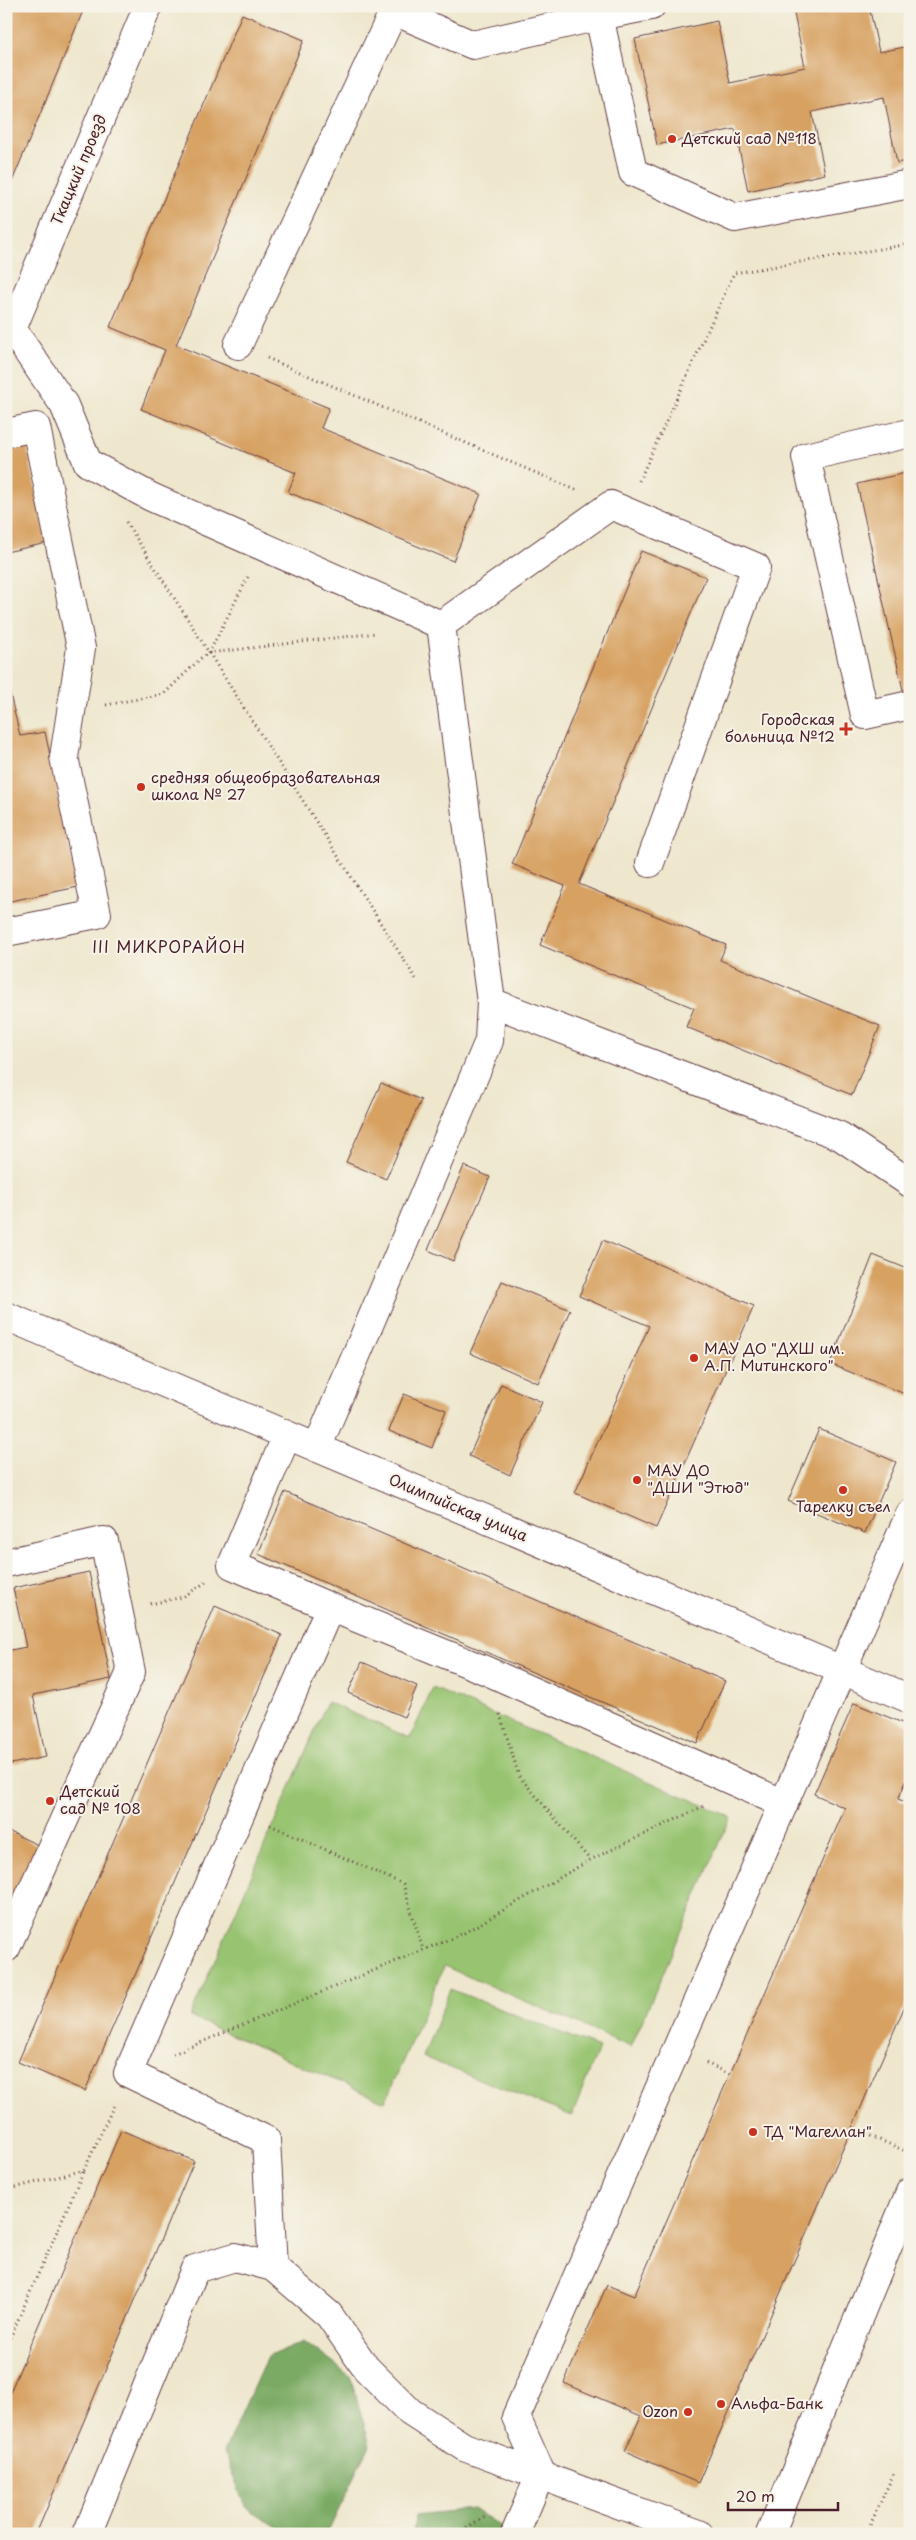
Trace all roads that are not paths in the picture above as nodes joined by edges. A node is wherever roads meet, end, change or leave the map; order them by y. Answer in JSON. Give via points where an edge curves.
{"nodes":[{"id":1,"x":148,"y":6,"type":"edge"},
{"id":2,"x":651,"y":6,"type":"edge"},
{"id":3,"x":395,"y":9,"type":"edge"},
{"id":4,"x":599,"y":16,"type":"junction"},
{"id":5,"x":910,"y":184,"type":"edge"},
{"id":6,"x":9,"y":328,"type":"edge"},
{"id":7,"x":238,"y":345,"type":"road end"},
{"id":8,"x":6,"y":432,"type":"edge"},
{"id":9,"x":910,"y":433,"type":"edge"},
{"id":10,"x":441,"y":625,"type":"junction"},
{"id":11,"x":910,"y":705,"type":"edge"},
{"id":12,"x":650,"y":863,"type":"dead end"},
{"id":13,"x":6,"y":932,"type":"edge"},
{"id":14,"x":491,"y":1002,"type":"junction"},
{"id":15,"x":910,"y":1184,"type":"edge"},
{"id":16,"x":6,"y":1316,"type":"edge"},
{"id":17,"x":287,"y":1435,"type":"junction"},
{"id":18,"x":317,"y":1448,"type":"junction"},
{"id":19,"x":910,"y":1514,"type":"edge"},
{"id":20,"x":6,"y":1563,"type":"edge"},
{"id":21,"x":330,"y":1607,"type":"junction"},
{"id":22,"x":842,"y":1671,"type":"junction"},
{"id":23,"x":910,"y":1699,"type":"edge"},
{"id":24,"x":784,"y":1804,"type":"junction"},
{"id":25,"x":9,"y":1933,"type":"edge"},
{"id":26,"x":910,"y":2192,"type":"edge"},
{"id":27,"x":273,"y":2267,"type":"junction"},
{"id":28,"x":541,"y":2473,"type":"junction"},
{"id":29,"x":87,"y":2534,"type":"edge"},
{"id":30,"x":515,"y":2534,"type":"edge"},
{"id":31,"x":700,"y":2534,"type":"edge"},
{"id":32,"x":770,"y":2534,"type":"edge"}],
"edges":[{"from":1,"to":6,"type":"street","name":"Ткацкий проезд"},
{"from":2,"to":4,"type":"street"},
{"from":3,"to":4,"type":"street","via":[[473,45]]},
{"from":3,"to":7,"type":"street"},
{"from":4,"to":5,"type":"street","via":[[633,172],[736,218]]},
{"from":6,"to":10,"type":"street","via":[[64,405],[88,463],[152,498]]},
{"from":8,"to":13,"type":"street","via":[[36,427],[81,648],[64,758],[97,914]]},
{"from":9,"to":11,"type":"street","via":[[806,457],[865,715]]},
{"from":10,"to":12,"type":"street","via":[[619,508],[756,567]]},
{"from":10,"to":14,"type":"street"},
{"from":14,"to":15,"type":"street","via":[[840,1136]]},
{"from":14,"to":18,"type":"street","via":[[488,1041]]},
{"from":16,"to":17,"type":"street","name":"Олимпийская улица"},
{"from":17,"to":18,"type":"street","name":"Олимпийская улица"},
{"from":17,"to":21,"type":"street","via":[[232,1565]]},
{"from":18,"to":22,"type":"street","name":"Олимпийская улица"},
{"from":19,"to":22,"type":"street"},
{"from":20,"to":25,"type":"street","via":[[104,1541],[131,1672]]},
{"from":21,"to":24,"type":"street","via":[[487,1671]]},
{"from":21,"to":27,"type":"street","via":[[128,2073],[266,2140]]},
{"from":22,"to":23,"type":"street","name":"Олимпийская улица"},
{"from":22,"to":24,"type":"street"},
{"from":24,"to":28,"type":"street","via":[[516,2417]]},
{"from":26,"to":32,"type":"street"},
{"from":27,"to":28,"type":"street","via":[[329,2315],[366,2368],[410,2412],[464,2447]]},
{"from":27,"to":29,"type":"street","via":[[235,2257],[195,2269]]},
{"from":28,"to":30,"type":"street"},
{"from":28,"to":31,"type":"street"}]}
